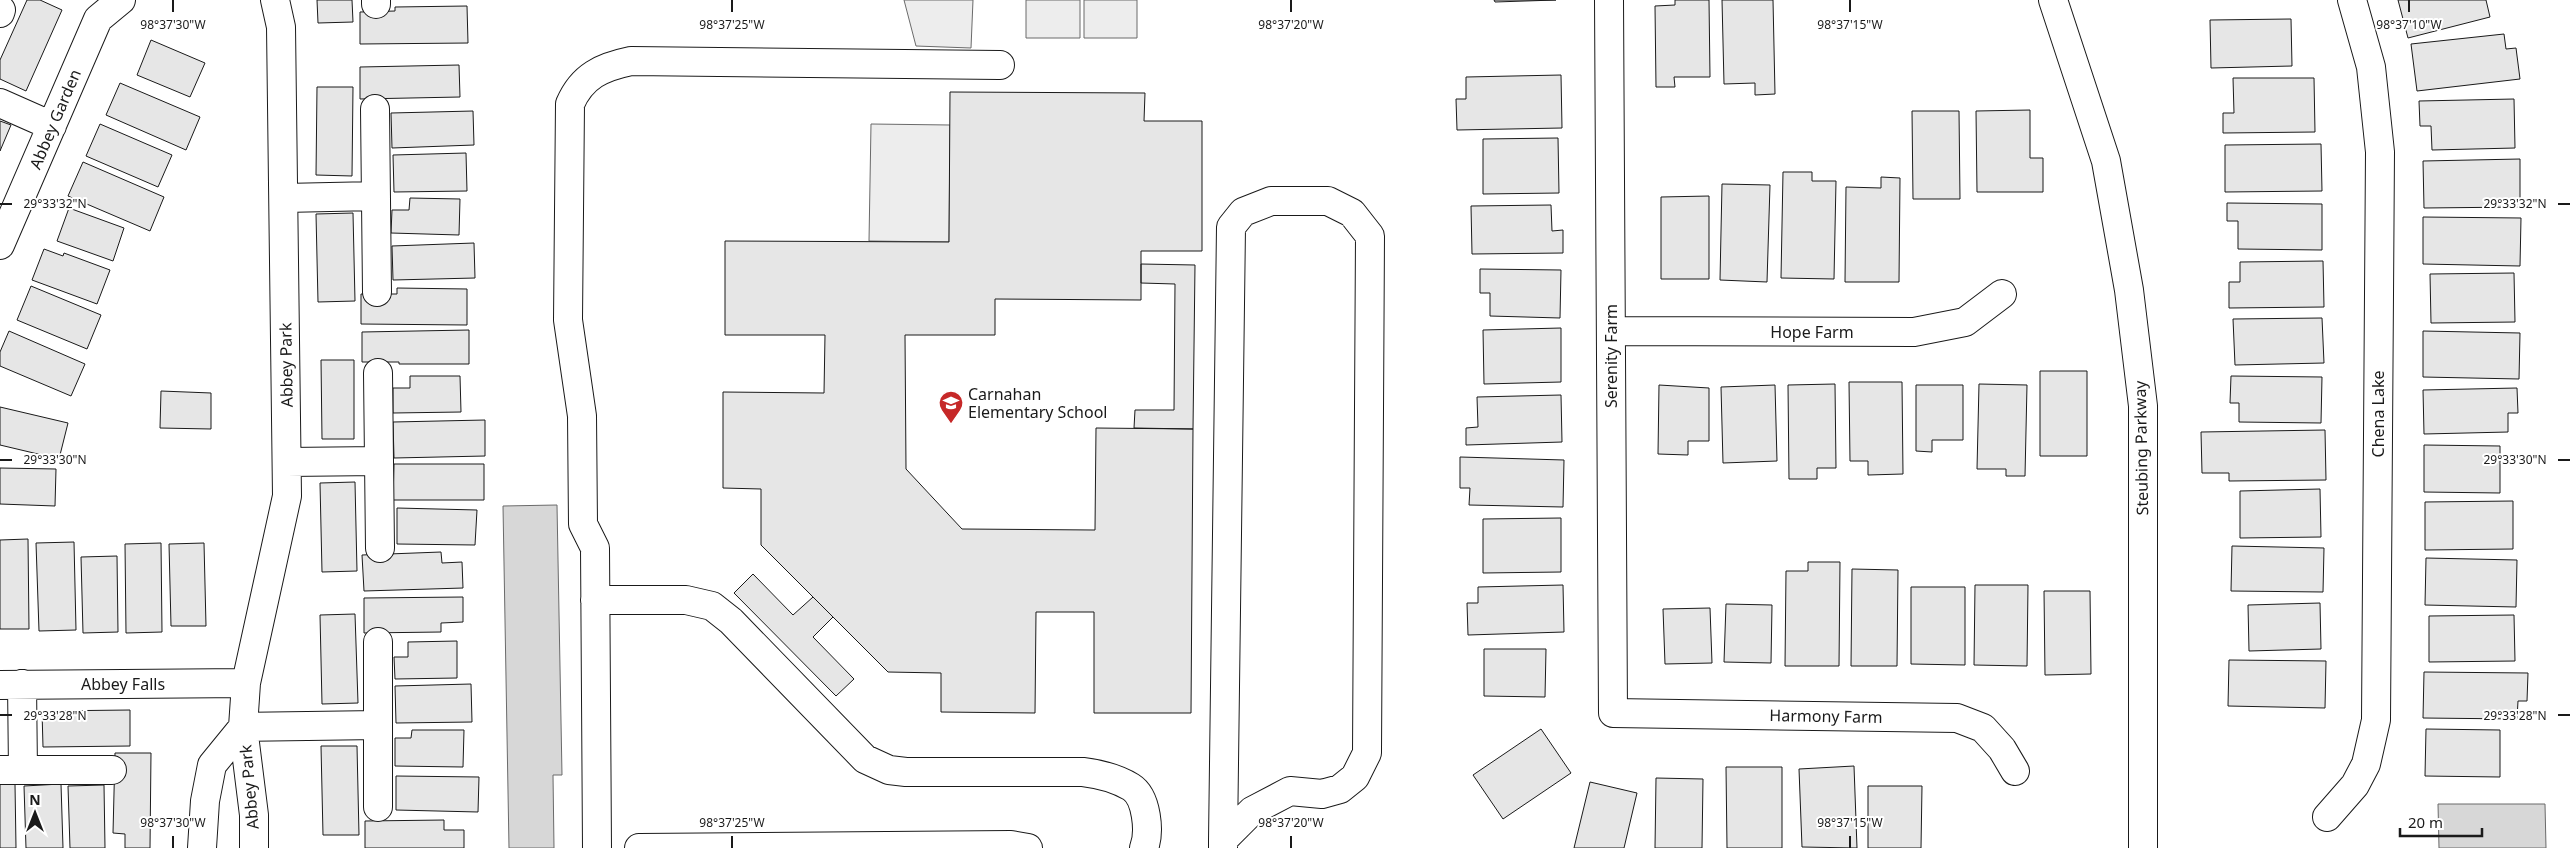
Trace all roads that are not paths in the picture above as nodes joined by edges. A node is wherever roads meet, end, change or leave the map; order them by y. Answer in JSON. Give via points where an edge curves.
{"nodes":[{"id":1,"x":121,"y":0,"type":"edge"},
{"id":2,"x":275,"y":0,"type":"edge"},
{"id":3,"x":1610,"y":0,"type":"edge"},
{"id":4,"x":2053,"y":0,"type":"edge"},
{"id":5,"x":2352,"y":0,"type":"edge"},
{"id":6,"x":1000,"y":65,"type":"dead end"},
{"id":7,"x":0,"y":103,"type":"edge"},
{"id":8,"x":375,"y":109,"type":"dead end"},
{"id":9,"x":52,"y":126,"type":"junction"},
{"id":10,"x":376,"y":196,"type":"junction"},
{"id":11,"x":284,"y":198,"type":"junction"},
{"id":12,"x":0,"y":246,"type":"edge"},
{"id":13,"x":377,"y":292,"type":"dead end"},
{"id":14,"x":2002,"y":294,"type":"dead end"},
{"id":15,"x":1611,"y":331,"type":"junction"},
{"id":16,"x":378,"y":373,"type":"dead end"},
{"id":17,"x":379,"y":461,"type":"junction"},
{"id":18,"x":287,"y":462,"type":"junction"},
{"id":19,"x":380,"y":548,"type":"dead end"},
{"id":20,"x":595,"y":600,"type":"junction"},
{"id":21,"x":378,"y":642,"type":"dead end"},
{"id":22,"x":246,"y":683,"type":"junction"},
{"id":23,"x":11,"y":684,"type":"edge"},
{"id":24,"x":1613,"y":712,"type":"joint"},
{"id":25,"x":378,"y":725,"type":"junction"},
{"id":26,"x":243,"y":727,"type":"junction"},
{"id":27,"x":11,"y":770,"type":"edge"},
{"id":28,"x":112,"y":770,"type":"dead end"},
{"id":29,"x":2014,"y":771,"type":"dead end"},
{"id":30,"x":378,"y":807,"type":"dead end"},
{"id":31,"x":2327,"y":817,"type":"dead end"},
{"id":32,"x":1223,"y":844,"type":"edge"},
{"id":33,"x":202,"y":848,"type":"edge"},
{"id":34,"x":254,"y":848,"type":"edge"},
{"id":35,"x":597,"y":848,"type":"edge"},
{"id":36,"x":639,"y":848,"type":"edge"},
{"id":37,"x":1028,"y":848,"type":"edge"},
{"id":38,"x":1144,"y":848,"type":"edge"},
{"id":39,"x":2143,"y":848,"type":"edge"}],
"edges":[{"from":1,"to":9,"type":"street","name":"Abbey Garden","via":[[98,19]]},
{"from":2,"to":11,"type":"street","name":"Abbey Park","via":[[281,27]]},
{"from":3,"to":15,"type":"street","name":"Serenity Farm"},
{"from":4,"to":39,"type":"street","name":"Steubing Parkway","via":[[2106,162],[2129,290],[2143,406]]},
{"from":5,"to":31,"type":"street","name":"Chena Lake","via":[[2371,67],[2380,152],[2376,720],[2366,764],[2355,785]]},
{"from":6,"to":20,"type":"street","via":[[631,61],[608,66],[588,76],[576,91],[570,104],[568,320],[582,416],[583,524],[595,548]]},
{"from":7,"to":9,"type":"street"},
{"from":8,"to":10,"type":"street"},
{"from":9,"to":12,"type":"street","name":"Abbey Garden"},
{"from":10,"to":11,"type":"street"},
{"from":10,"to":13,"type":"street"},
{"from":11,"to":18,"type":"street","name":"Abbey Park"},
{"from":14,"to":15,"type":"street","name":"Hope Farm","via":[[1965,322],[1914,332]]},
{"from":15,"to":24,"type":"street","name":"Serenity Farm"},
{"from":16,"to":17,"type":"street"},
{"from":17,"to":18,"type":"street"},
{"from":17,"to":19,"type":"street"},
{"from":18,"to":22,"type":"street","name":"Abbey Park","via":[[288,496]]},
{"from":20,"to":35,"type":"street"},
{"from":20,"to":38,"type":"street","via":[[686,600],[712,606],[731,621],[865,758],[889,770],[1083,772],[1104,775],[1133,788],[1147,814]]},
{"from":21,"to":25,"type":"street"},
{"from":22,"to":23,"type":"street","name":"Abbey Falls"},
{"from":22,"to":26,"type":"street","name":"Abbey Park"},
{"from":23,"to":27,"type":"street"},
{"from":24,"to":29,"type":"street","name":"Harmony Farm","via":[[1957,718],[1983,728],[2002,749]]},
{"from":25,"to":26,"type":"street"},
{"from":25,"to":30,"type":"street"},
{"from":26,"to":33,"type":"street","name":"Abbey Park","via":[[212,765],[204,801]]},
{"from":26,"to":34,"type":"street","name":"Abbey Park","via":[[254,815]]},
{"from":27,"to":28,"type":"street"},
{"from":32,"to":32,"type":"street","via":[[1252,811],[1290,791],[1322,794],[1340,789],[1355,777],[1366,753],[1370,236],[1352,214],[1328,201],[1271,201],[1243,212],[1231,227]]},
{"from":36,"to":37,"type":"street","via":[[1001,845]]}]}
